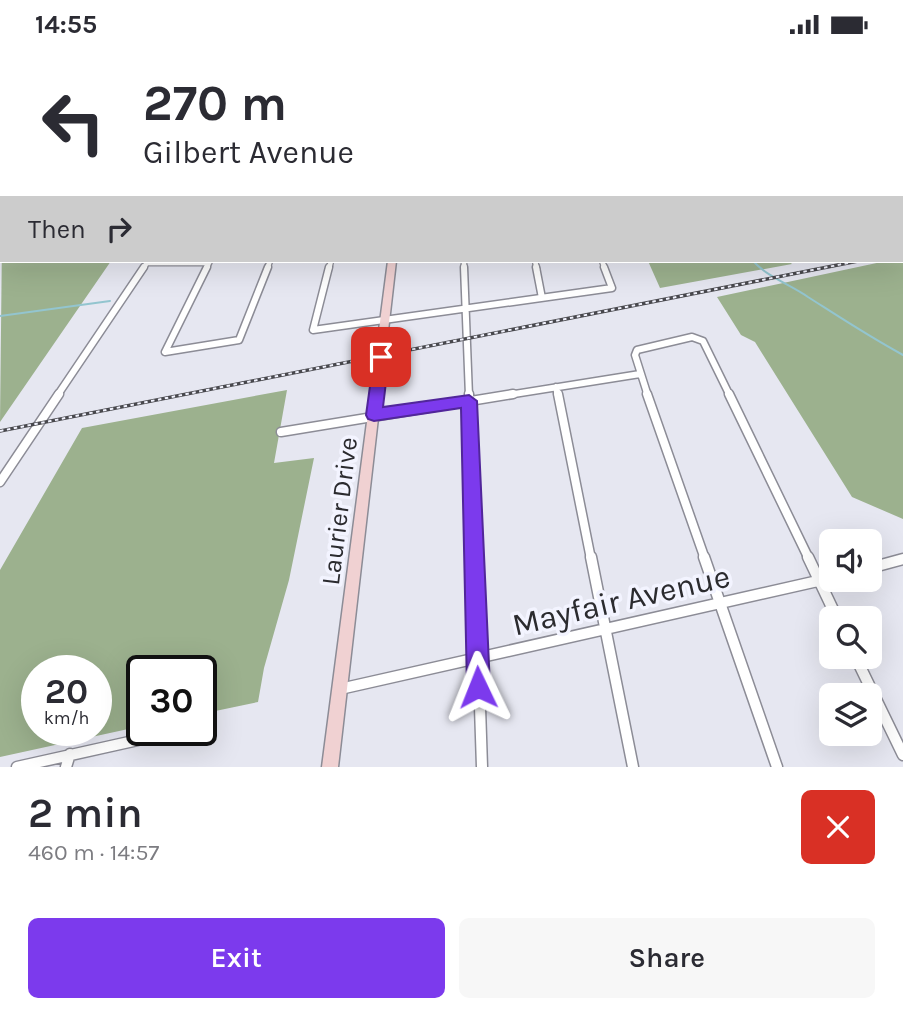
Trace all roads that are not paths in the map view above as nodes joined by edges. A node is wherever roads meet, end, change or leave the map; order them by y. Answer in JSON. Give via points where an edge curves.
{"nodes":[{"id":1,"x":147,"y":263,"type":"edge"},
{"id":2,"x":210,"y":263,"type":"edge"},
{"id":3,"x":269,"y":263,"type":"edge"},
{"id":4,"x":330,"y":263,"type":"edge"},
{"id":5,"x":393,"y":263,"type":"edge"},
{"id":6,"x":464,"y":263,"type":"edge"},
{"id":7,"x":535,"y":263,"type":"edge"},
{"id":8,"x":603,"y":263,"type":"edge"},
{"id":9,"x":542,"y":298,"type":"junction"},
{"id":10,"x":466,"y":309,"type":"junction"},
{"id":11,"x":386,"y":319,"type":"junction"},
{"id":12,"x":640,"y":374,"type":"junction"},
{"id":13,"x":556,"y":387,"type":"junction"},
{"id":14,"x":469,"y":401,"type":"junction"},
{"id":15,"x":374,"y":415,"type":"junction"},
{"id":16,"x":281,"y":432,"type":"dead end"},
{"id":17,"x":1,"y":479,"type":"edge"},
{"id":18,"x":903,"y":559,"type":"edge"},
{"id":19,"x":882,"y":565,"type":"edge"},
{"id":20,"x":819,"y":580,"type":"joint"},
{"id":21,"x":720,"y":603,"type":"junction"},
{"id":22,"x":605,"y":631,"type":"junction"},
{"id":23,"x":477,"y":660,"type":"junction"},
{"id":24,"x":861,"y":669,"type":"edge"},
{"id":25,"x":339,"y":689,"type":"junction"},
{"id":26,"x":126,"y":742,"type":"edge"},
{"id":27,"x":70,"y":754,"type":"junction"},
{"id":28,"x":903,"y":755,"type":"edge"},
{"id":29,"x":17,"y":767,"type":"edge"},
{"id":30,"x":66,"y":767,"type":"edge"},
{"id":31,"x":330,"y":767,"type":"edge"},
{"id":32,"x":482,"y":767,"type":"edge"},
{"id":33,"x":633,"y":767,"type":"edge"},
{"id":34,"x":777,"y":767,"type":"edge"}],
"edges":[{"from":1,"to":17,"type":"street"},
{"from":2,"to":3,"type":"street","via":[[165,352],[239,340]]},
{"from":4,"to":11,"type":"street","via":[[313,330]]},
{"from":5,"to":11,"type":"street","name":"Laurier Drive"},
{"from":6,"to":10,"type":"street"},
{"from":7,"to":9,"type":"street"},
{"from":8,"to":9,"type":"street","via":[[612,288]]},
{"from":9,"to":10,"type":"street"},
{"from":10,"to":11,"type":"street"},
{"from":10,"to":14,"type":"street"},
{"from":11,"to":15,"type":"street","name":"Laurier Drive"},
{"from":12,"to":13,"type":"street"},
{"from":12,"to":20,"type":"street","via":[[635,355],[640,348],[692,337],[703,341]]},
{"from":12,"to":21,"type":"street"},
{"from":13,"to":14,"type":"street"},
{"from":13,"to":22,"type":"street"},
{"from":14,"to":15,"type":"street"},
{"from":14,"to":23,"type":"street"},
{"from":15,"to":16,"type":"street"},
{"from":15,"to":25,"type":"street","name":"Laurier Drive"},
{"from":18,"to":19,"type":"street"},
{"from":20,"to":21,"type":"street","name":"Mayfair Avenue"},
{"from":21,"to":22,"type":"street","name":"Mayfair Avenue"},
{"from":21,"to":34,"type":"street"},
{"from":22,"to":23,"type":"street","name":"Mayfair Avenue"},
{"from":22,"to":33,"type":"street"},
{"from":23,"to":25,"type":"street","name":"Mayfair Avenue"},
{"from":23,"to":32,"type":"street"},
{"from":24,"to":28,"type":"street"},
{"from":25,"to":31,"type":"street","name":"Laurier Drive"},
{"from":26,"to":27,"type":"street"},
{"from":27,"to":29,"type":"street"},
{"from":27,"to":30,"type":"street"}]}
